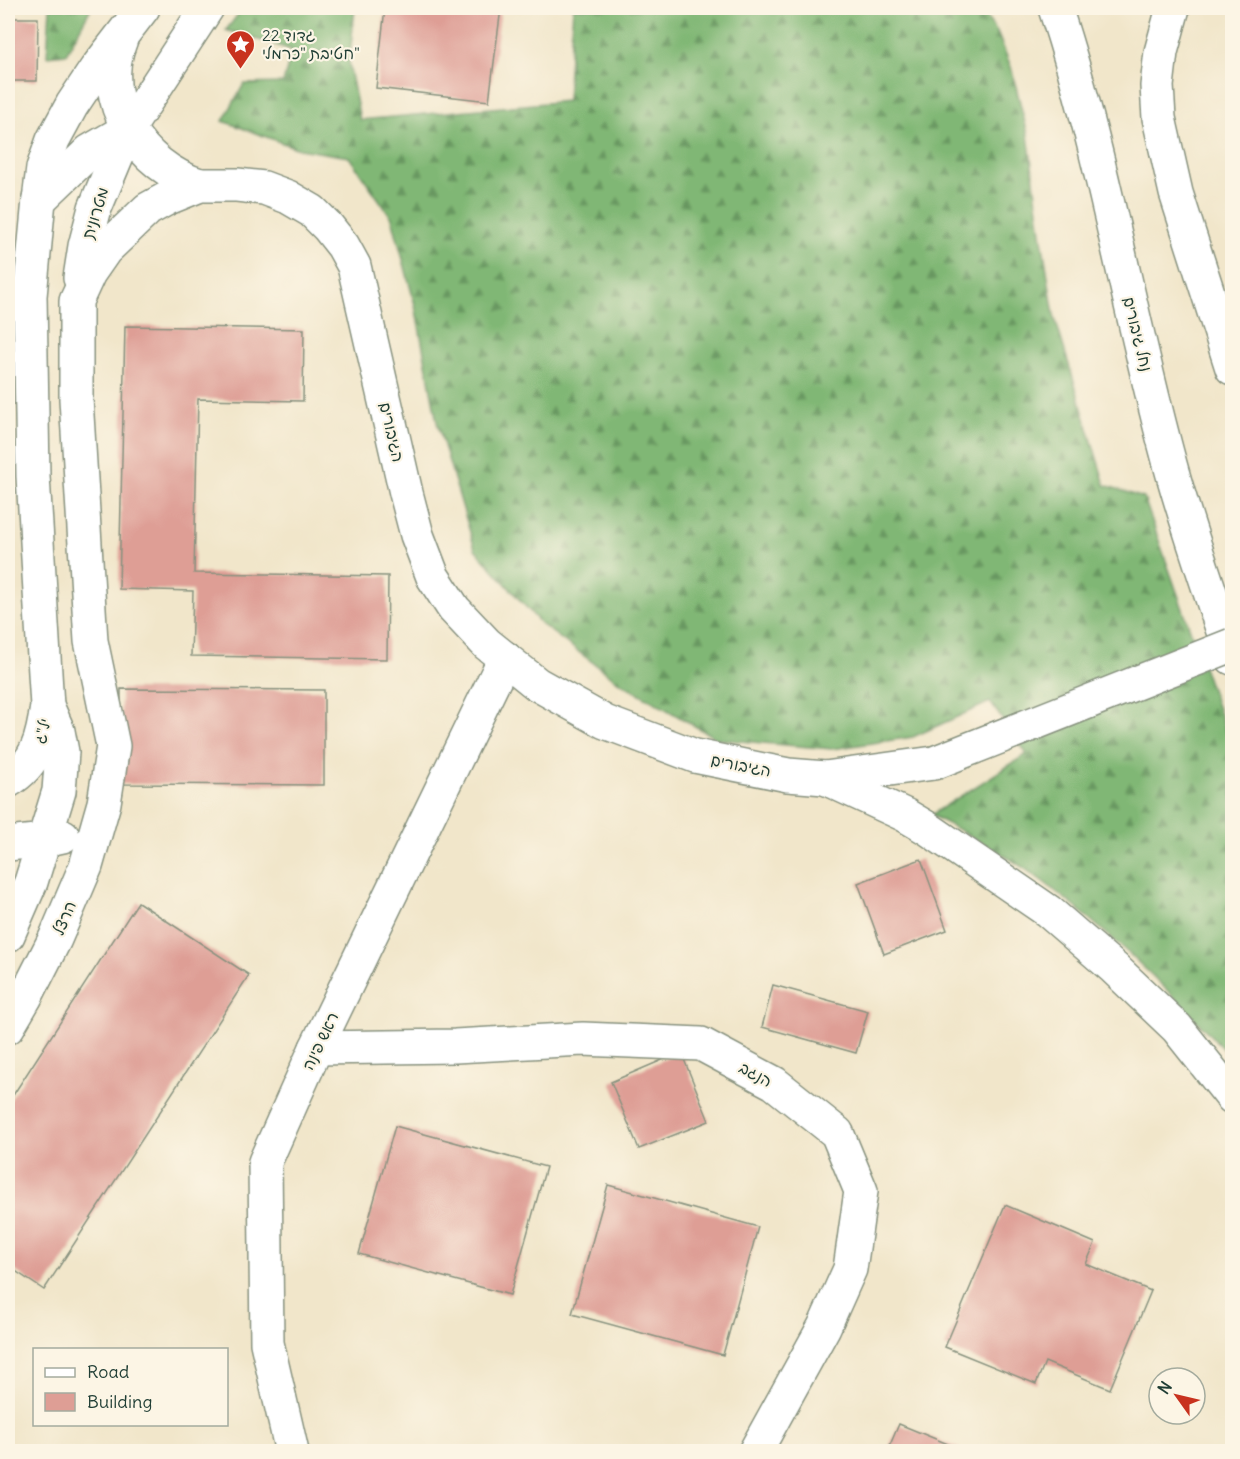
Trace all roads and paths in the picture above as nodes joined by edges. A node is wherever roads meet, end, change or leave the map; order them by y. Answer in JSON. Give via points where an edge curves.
{"nodes":[{"id":1,"x":207,"y":8,"type":"edge"},
{"id":2,"x":1055,"y":8,"type":"edge"},
{"id":3,"x":1173,"y":8,"type":"edge"},
{"id":4,"x":134,"y":18,"type":"edge"},
{"id":5,"x":128,"y":129,"type":"junction"},
{"id":6,"x":200,"y":185,"type":"junction"},
{"id":7,"x":39,"y":200,"type":"junction"},
{"id":8,"x":30,"y":296,"type":"junction"},
{"id":9,"x":76,"y":301,"type":"junction"},
{"id":10,"x":8,"y":323,"type":"edge"},
{"id":11,"x":1233,"y":368,"type":"edge"},
{"id":12,"x":1233,"y":645,"type":"edge"},
{"id":13,"x":506,"y":658,"type":"junction"},
{"id":14,"x":1233,"y":658,"type":"edge"},
{"id":15,"x":48,"y":706,"type":"junction"},
{"id":16,"x":825,"y":778,"type":"junction"},
{"id":17,"x":8,"y":781,"type":"edge"},
{"id":18,"x":104,"y":803,"type":"junction"},
{"id":19,"x":45,"y":840,"type":"junction"},
{"id":20,"x":8,"y":844,"type":"edge"},
{"id":21,"x":8,"y":935,"type":"edge"},
{"id":22,"x":8,"y":1027,"type":"edge"},
{"id":23,"x":315,"y":1048,"type":"junction"},
{"id":24,"x":1233,"y":1097,"type":"edge"},
{"id":25,"x":292,"y":1452,"type":"edge"},
{"id":26,"x":755,"y":1452,"type":"edge"}],
"edges":[{"from":1,"to":5,"type":"street","name":"מטרונית"},
{"from":2,"to":14,"type":"street","name":"נחל גיבורים","via":[[1089,120],[1175,481]]},
{"from":3,"to":11,"type":"street","via":[[1161,52],[1159,118],[1176,193]]},
{"from":4,"to":5,"type":"street","via":[[119,44],[113,75],[114,93]]},
{"from":4,"to":7,"type":"street","via":[[72,105],[53,140],[43,168]]},
{"from":5,"to":6,"type":"street","via":[[152,159],[182,180]]},
{"from":5,"to":7,"type":"street","name":"מטרונית","via":[[90,151]]},
{"from":5,"to":9,"type":"street","name":"מטרונית","via":[[94,208]]},
{"from":6,"to":9,"type":"street","name":"הגיבורים","via":[[148,209],[124,230],[89,273]]},
{"from":6,"to":13,"type":"street","name":"הגיבורים","via":[[255,187],[288,197],[312,212],[344,246],[354,266],[406,493],[433,578],[454,609]]},
{"from":7,"to":8,"type":"street"},
{"from":8,"to":10,"type":"street","via":[[24,310]]},
{"from":8,"to":15,"type":"street","via":[[33,476]]},
{"from":9,"to":18,"type":"street","name":"הגיבורים","via":[[76,399],[91,641],[112,746]]},
{"from":12,"to":16,"type":"street","name":"הגיבורים","bridge":true,"via":[[934,763]]},
{"from":13,"to":16,"type":"street","name":"הגיבורים","via":[[537,684],[605,722],[695,756],[788,775]]},
{"from":13,"to":23,"type":"street","name":"ראש פינה"},
{"from":15,"to":17,"type":"street","name":"יל\"ג","via":[[37,751]]},
{"from":15,"to":19,"type":"street","via":[[63,752],[59,791]]},
{"from":16,"to":24,"type":"street","via":[[927,828],[1048,911],[1177,1028]]},
{"from":18,"to":19,"type":"street","via":[[84,823],[63,836]]},
{"from":18,"to":22,"type":"street","name":"הרצל","via":[[86,866],[55,939]]},
{"from":19,"to":20,"type":"street"},
{"from":19,"to":21,"type":"street"},
{"from":23,"to":25,"type":"street","name":"ראש פינה","via":[[265,1162],[267,1343]]},
{"from":23,"to":26,"type":"street","name":"הנגב","via":[[583,1039],[701,1044],[774,1083],[837,1133],[861,1191],[850,1269],[824,1327]]}]}
